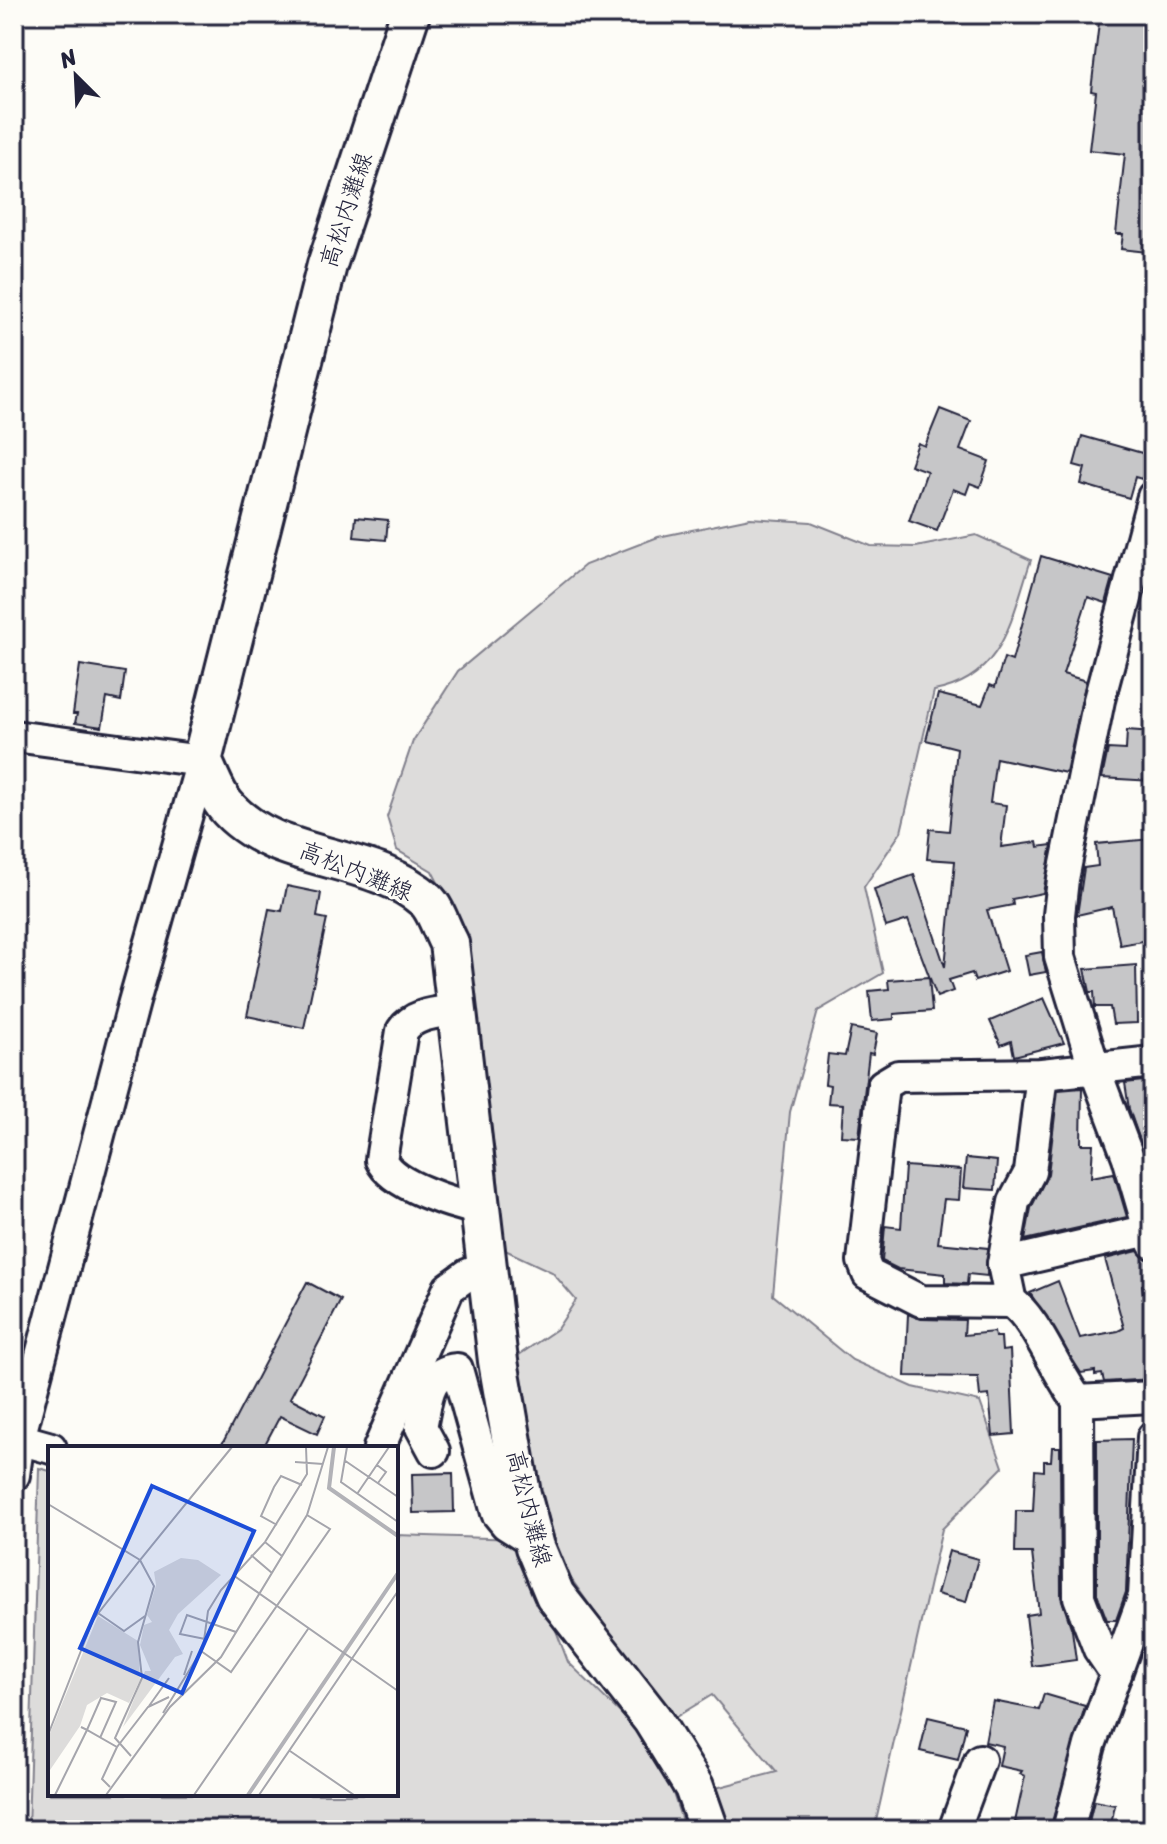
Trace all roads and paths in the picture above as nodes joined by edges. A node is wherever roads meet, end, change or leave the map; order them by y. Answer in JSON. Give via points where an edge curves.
{"nodes":[{"id":1,"x":410,"y":14,"type":"edge"},
{"id":2,"x":1152,"y":504,"type":"edge"},
{"id":3,"x":14,"y":736,"type":"edge"},
{"id":4,"x":202,"y":761,"type":"junction"},
{"id":5,"x":457,"y":1010,"type":"junction"},
{"id":6,"x":1153,"y":1062,"type":"edge"},
{"id":7,"x":1095,"y":1070,"type":"junction"},
{"id":8,"x":1042,"y":1074,"type":"junction"},
{"id":9,"x":482,"y":1210,"type":"junction"},
{"id":10,"x":1151,"y":1237,"type":"edge"},
{"id":11,"x":1003,"y":1264,"type":"junction"},
{"id":12,"x":489,"y":1266,"type":"junction"},
{"id":13,"x":1011,"y":1302,"type":"junction"},
{"id":14,"x":1153,"y":1396,"type":"edge"},
{"id":15,"x":1078,"y":1401,"type":"junction"},
{"id":16,"x":1153,"y":1421,"type":"edge"},
{"id":17,"x":1153,"y":1437,"type":"edge"},
{"id":18,"x":19,"y":1439,"type":"junction"},
{"id":19,"x":380,"y":1446,"type":"edge"},
{"id":20,"x":48,"y":1447,"type":"edge"},
{"id":21,"x":434,"y":1451,"type":"dead end"},
{"id":22,"x":14,"y":1475,"type":"edge"},
{"id":23,"x":533,"y":1541,"type":"junction"},
{"id":24,"x":1116,"y":1674,"type":"junction"},
{"id":25,"x":980,"y":1760,"type":"dead end"},
{"id":26,"x":709,"y":1830,"type":"edge"},
{"id":27,"x":954,"y":1830,"type":"edge"},
{"id":28,"x":1068,"y":1830,"type":"edge"}],
"edges":[{"from":1,"to":4,"type":"main road","name":"高松内灘線","via":[[327,265]]},
{"from":2,"to":7,"type":"street","via":[[1099,700],[1059,915],[1060,957]]},
{"from":3,"to":4,"type":"street"},
{"from":4,"to":5,"type":"main road","name":"高松内灘線","via":[[225,805],[253,828],[396,882],[427,901],[449,943]]},
{"from":4,"to":18,"type":"street"},
{"from":5,"to":9,"type":"main road","name":"高松内灘線"},
{"from":5,"to":9,"type":"street","via":[[420,1016],[402,1031],[381,1160],[391,1176]]},
{"from":6,"to":7,"type":"street"},
{"from":7,"to":8,"type":"street"},
{"from":7,"to":10,"type":"street"},
{"from":8,"to":11,"type":"street","via":[[1030,1172],[1014,1202]]},
{"from":8,"to":13,"type":"street","via":[[898,1076],[883,1085],[863,1261],[868,1274],[921,1301]]},
{"from":9,"to":12,"type":"main road","name":"高松内灘線"},
{"from":10,"to":11,"type":"street"},
{"from":11,"to":13,"type":"street"},
{"from":12,"to":19,"type":"street","via":[[449,1288]]},
{"from":12,"to":23,"type":"main road","name":"高松内灘線","via":[[498,1361]]},
{"from":13,"to":15,"type":"street","via":[[1032,1322],[1062,1382]]},
{"from":14,"to":15,"type":"street"},
{"from":14,"to":16,"type":"street"},
{"from":15,"to":24,"type":"street","via":[[1079,1597],[1099,1649]]},
{"from":17,"to":24,"type":"street","via":[[1144,1596]]},
{"from":18,"to":20,"type":"street"},
{"from":18,"to":22,"type":"street"},
{"from":21,"to":23,"type":"street","via":[[421,1427],[432,1379],[457,1369],[497,1513]]},
{"from":23,"to":26,"type":"main road","name":"高松内灘線","via":[[555,1595],[652,1719],[694,1787]]},
{"from":24,"to":28,"type":"street"},
{"from":25,"to":27,"type":"street"}]}
